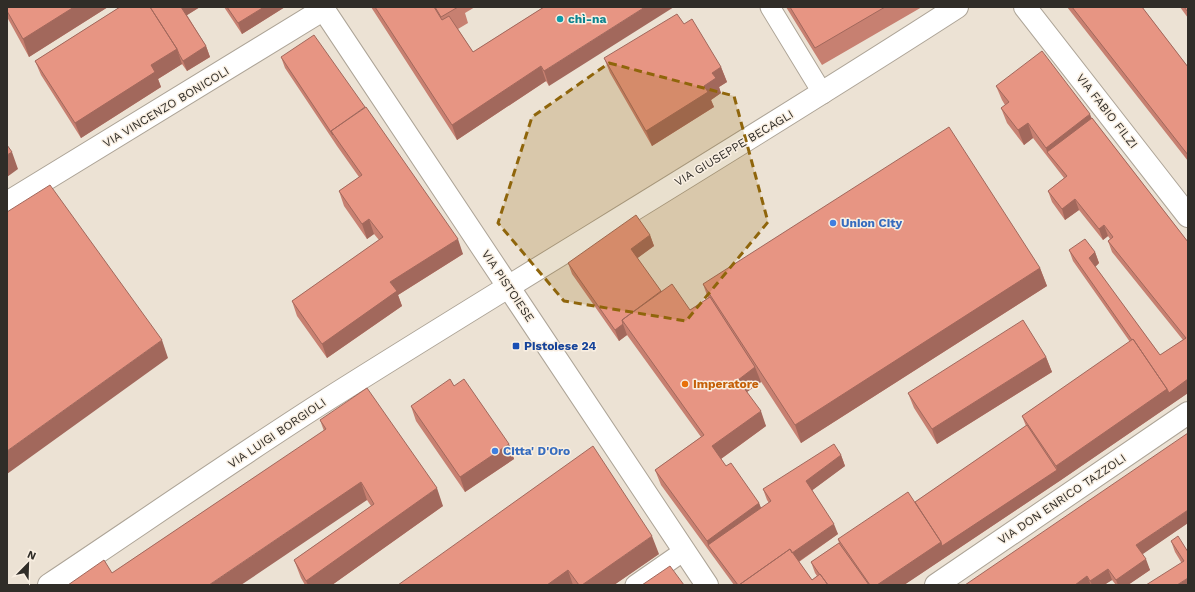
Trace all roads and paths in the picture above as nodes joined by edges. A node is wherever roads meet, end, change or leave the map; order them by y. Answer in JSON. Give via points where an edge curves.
{"nodes":[{"id":1,"x":770,"y":7,"type":"edge"},
{"id":2,"x":957,"y":7,"type":"edge"},
{"id":3,"x":1025,"y":7,"type":"edge"},
{"id":4,"x":323,"y":8,"type":"edge"},
{"id":5,"x":823,"y":94,"type":"junction"},
{"id":6,"x":7,"y":203,"type":"edge"},
{"id":7,"x":1188,"y":216,"type":"edge"},
{"id":8,"x":509,"y":286,"type":"junction"},
{"id":9,"x":1188,"y":413,"type":"edge"},
{"id":10,"x":684,"y":551,"type":"junction"},
{"id":11,"x":49,"y":585,"type":"edge"},
{"id":12,"x":635,"y":585,"type":"edge"},
{"id":13,"x":707,"y":585,"type":"edge"},
{"id":14,"x":936,"y":585,"type":"edge"}],
"edges":[{"from":1,"to":5,"type":"lane"},
{"from":2,"to":5,"type":"street","name":"VIA GIUSEPPE BECAGLI"},
{"from":3,"to":7,"type":"street","name":"VIA FABIO FILZI"},
{"from":4,"to":6,"type":"street","name":"VIA VINCENZO BONICOLI"},
{"from":4,"to":8,"type":"street","name":"VIA PISTOIESE"},
{"from":5,"to":8,"type":"street","name":"VIA GIUSEPPE BECAGLI"},
{"from":8,"to":10,"type":"street","name":"VIA PISTOIESE"},
{"from":8,"to":11,"type":"street","name":"VIA LUIGI BORGIOLI","via":[[326,401]]},
{"from":9,"to":14,"type":"street","name":"VIA DON ENRICO TAZZOLI"},
{"from":10,"to":12,"type":"lane"},
{"from":10,"to":13,"type":"street","name":"VIA PISTOIESE"}]}
